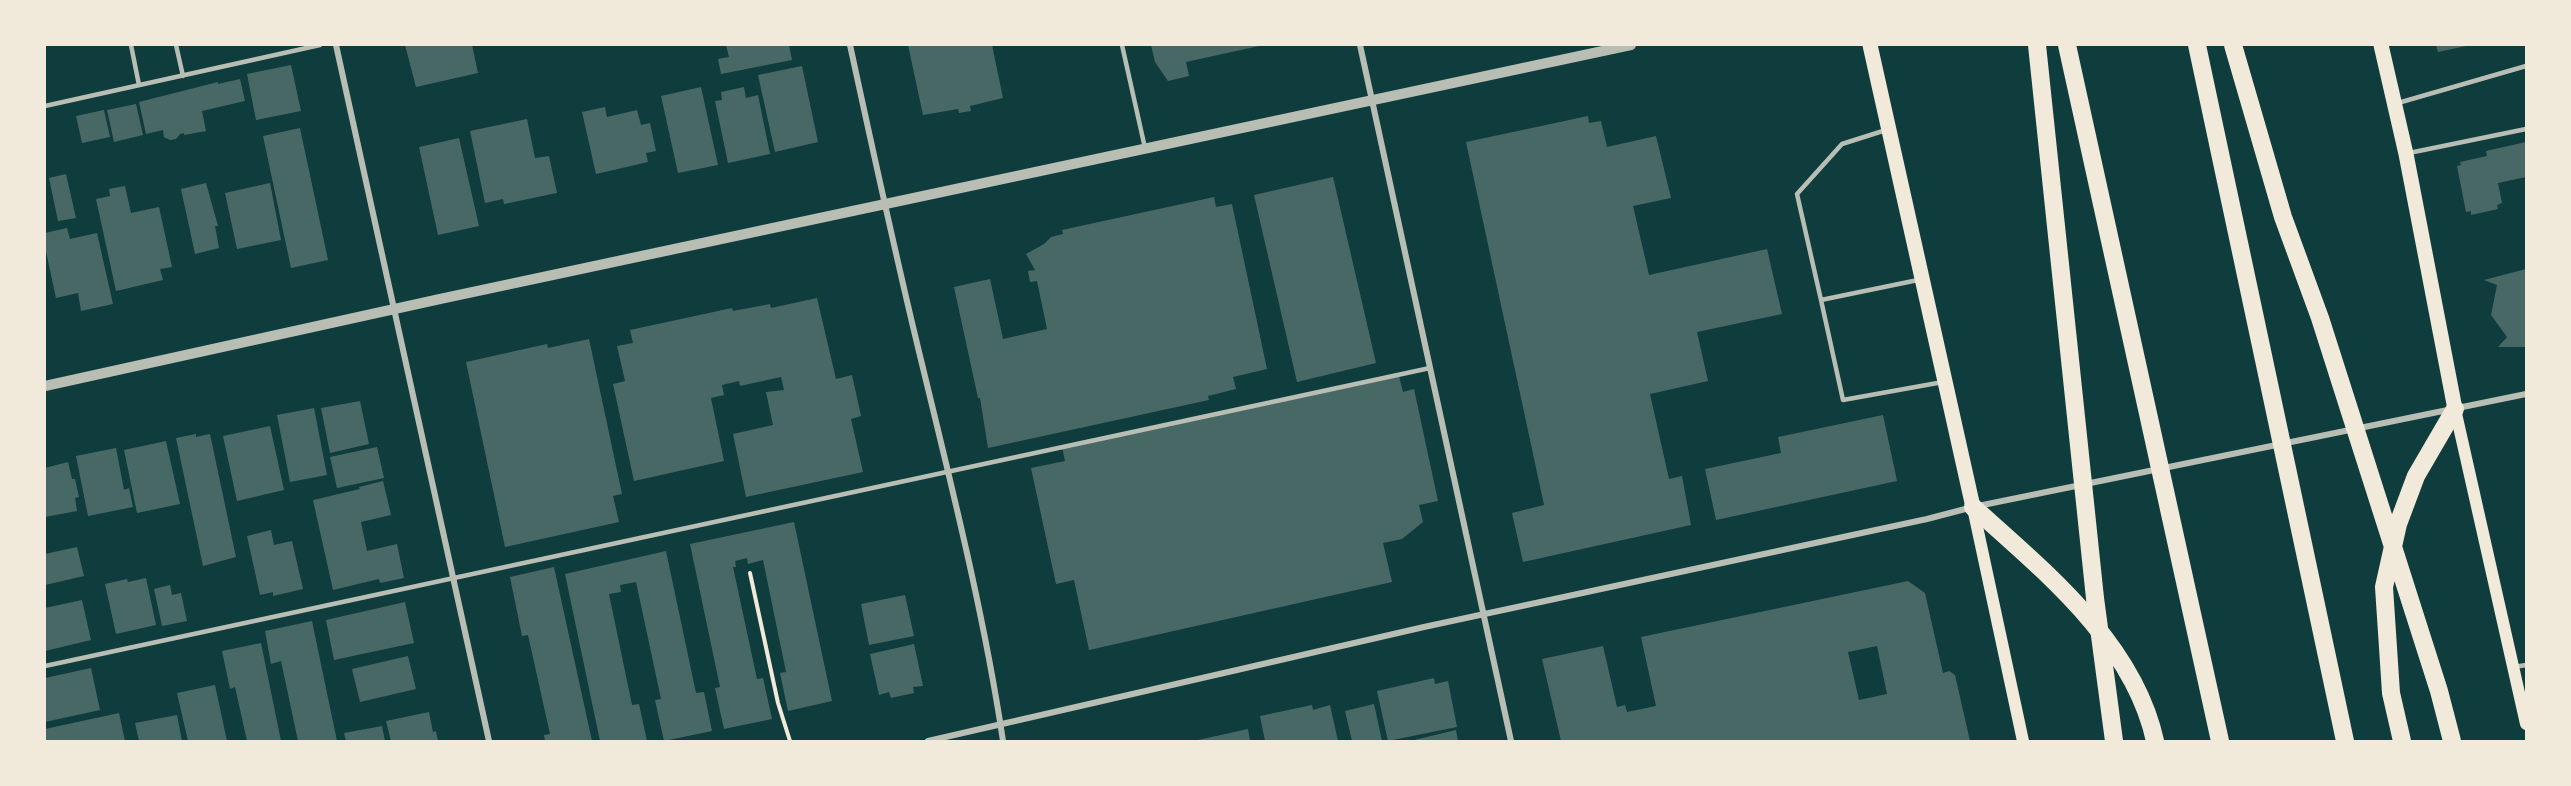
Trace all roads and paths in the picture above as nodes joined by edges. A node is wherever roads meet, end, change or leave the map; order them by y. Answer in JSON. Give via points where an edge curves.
{"nodes":[{"id":1,"x":131,"y":45,"type":"edge"},
{"id":2,"x":176,"y":45,"type":"edge"},
{"id":3,"x":320,"y":45,"type":"edge"},
{"id":4,"x":336,"y":45,"type":"edge"},
{"id":5,"x":850,"y":45,"type":"edge"},
{"id":6,"x":1122,"y":45,"type":"edge"},
{"id":7,"x":1360,"y":45,"type":"edge"},
{"id":8,"x":1631,"y":45,"type":"edge"},
{"id":9,"x":1870,"y":45,"type":"edge"},
{"id":10,"x":2037,"y":45,"type":"edge"},
{"id":11,"x":2067,"y":45,"type":"edge"},
{"id":12,"x":2197,"y":45,"type":"edge"},
{"id":13,"x":2233,"y":45,"type":"edge"},
{"id":14,"x":2381,"y":45,"type":"edge"},
{"id":15,"x":1598,"y":49,"type":"edge"},
{"id":16,"x":2526,"y":66,"type":"edge"},
{"id":17,"x":183,"y":76,"type":"junction"},
{"id":18,"x":139,"y":85,"type":"junction"},
{"id":19,"x":1371,"y":101,"type":"junction"},
{"id":20,"x":2395,"y":104,"type":"junction"},
{"id":21,"x":45,"y":106,"type":"edge"},
{"id":22,"x":1889,"y":129,"type":"junction"},
{"id":23,"x":2526,"y":129,"type":"edge"},
{"id":24,"x":1145,"y":149,"type":"junction"},
{"id":25,"x":2406,"y":154,"type":"junction"},
{"id":26,"x":885,"y":205,"type":"junction"},
{"id":27,"x":1923,"y":279,"type":"junction"},
{"id":28,"x":1821,"y":300,"type":"junction"},
{"id":29,"x":394,"y":309,"type":"junction"},
{"id":30,"x":1430,"y":368,"type":"junction"},
{"id":31,"x":1946,"y":381,"type":"junction"},
{"id":32,"x":45,"y":386,"type":"edge"},
{"id":33,"x":2526,"y":394,"type":"edge"},
{"id":34,"x":2455,"y":409,"type":"junction"},
{"id":35,"x":947,"y":470,"type":"junction"},
{"id":36,"x":1973,"y":507,"type":"junction"},
{"id":37,"x":750,"y":573,"type":"dead end"},
{"id":38,"x":454,"y":579,"type":"junction"},
{"id":39,"x":1483,"y":615,"type":"junction"},
{"id":40,"x":45,"y":666,"type":"edge"},
{"id":41,"x":2520,"y":666,"type":"edge"},
{"id":42,"x":2526,"y":723,"type":"edge"},
{"id":43,"x":1001,"y":725,"type":"junction"},
{"id":44,"x":489,"y":741,"type":"edge"},
{"id":45,"x":790,"y":741,"type":"edge"},
{"id":46,"x":928,"y":741,"type":"edge"},
{"id":47,"x":1003,"y":741,"type":"edge"},
{"id":48,"x":1511,"y":741,"type":"edge"},
{"id":49,"x":2023,"y":741,"type":"edge"},
{"id":50,"x":2114,"y":741,"type":"edge"},
{"id":51,"x":2155,"y":741,"type":"edge"},
{"id":52,"x":2220,"y":741,"type":"edge"},
{"id":53,"x":2345,"y":741,"type":"edge"},
{"id":54,"x":2402,"y":741,"type":"edge"},
{"id":55,"x":2452,"y":741,"type":"edge"}],
"edges":[{"from":1,"to":18,"type":"lane"},
{"from":2,"to":17,"type":"lane"},
{"from":3,"to":17,"type":"lane"},
{"from":4,"to":29,"type":"street"},
{"from":5,"to":26,"type":"street"},
{"from":6,"to":24,"type":"lane"},
{"from":7,"to":19,"type":"street"},
{"from":8,"to":15,"type":"street"},
{"from":9,"to":22,"type":"main road"},
{"from":10,"to":50,"type":"highway"},
{"from":11,"to":52,"type":"highway"},
{"from":12,"to":53,"type":"highway"},
{"from":13,"to":55,"type":"highway","via":[[2283,217],[2320,318]]},
{"from":14,"to":20,"type":"main road"},
{"from":15,"to":19,"type":"street"},
{"from":16,"to":20,"type":"lane"},
{"from":17,"to":18,"type":"lane"},
{"from":18,"to":21,"type":"lane"},
{"from":19,"to":24,"type":"street"},
{"from":19,"to":30,"type":"street"},
{"from":20,"to":25,"type":"main road"},
{"from":22,"to":27,"type":"main road"},
{"from":22,"to":28,"type":"lane","via":[[1842,144],[1797,194]]},
{"from":23,"to":25,"type":"lane"},
{"from":24,"to":26,"type":"street"},
{"from":25,"to":34,"type":"main road"},
{"from":26,"to":29,"type":"street"},
{"from":26,"to":35,"type":"street"},
{"from":27,"to":28,"type":"lane"},
{"from":27,"to":31,"type":"main road"},
{"from":28,"to":31,"type":"lane","via":[[1843,400]]},
{"from":29,"to":32,"type":"street"},
{"from":29,"to":38,"type":"street"},
{"from":30,"to":35,"type":"lane"},
{"from":30,"to":39,"type":"street"},
{"from":31,"to":36,"type":"main road"},
{"from":33,"to":34,"type":"street"},
{"from":34,"to":36,"type":"street"},
{"from":34,"to":41,"type":"main road"},
{"from":34,"to":54,"type":"highway","via":[[2416,476],[2398,524],[2384,586],[2391,693]]},
{"from":35,"to":38,"type":"lane"},
{"from":35,"to":43,"type":"street"},
{"from":36,"to":39,"type":"street"},
{"from":36,"to":49,"type":"main road"},
{"from":36,"to":51,"type":"highway","via":[[2070,596],[2133,679]]},
{"from":37,"to":45,"type":"path"},
{"from":38,"to":40,"type":"lane"},
{"from":38,"to":44,"type":"street"},
{"from":39,"to":43,"type":"street"},
{"from":39,"to":48,"type":"street"},
{"from":41,"to":42,"type":"main road"},
{"from":43,"to":46,"type":"street"},
{"from":43,"to":47,"type":"street"}]}
